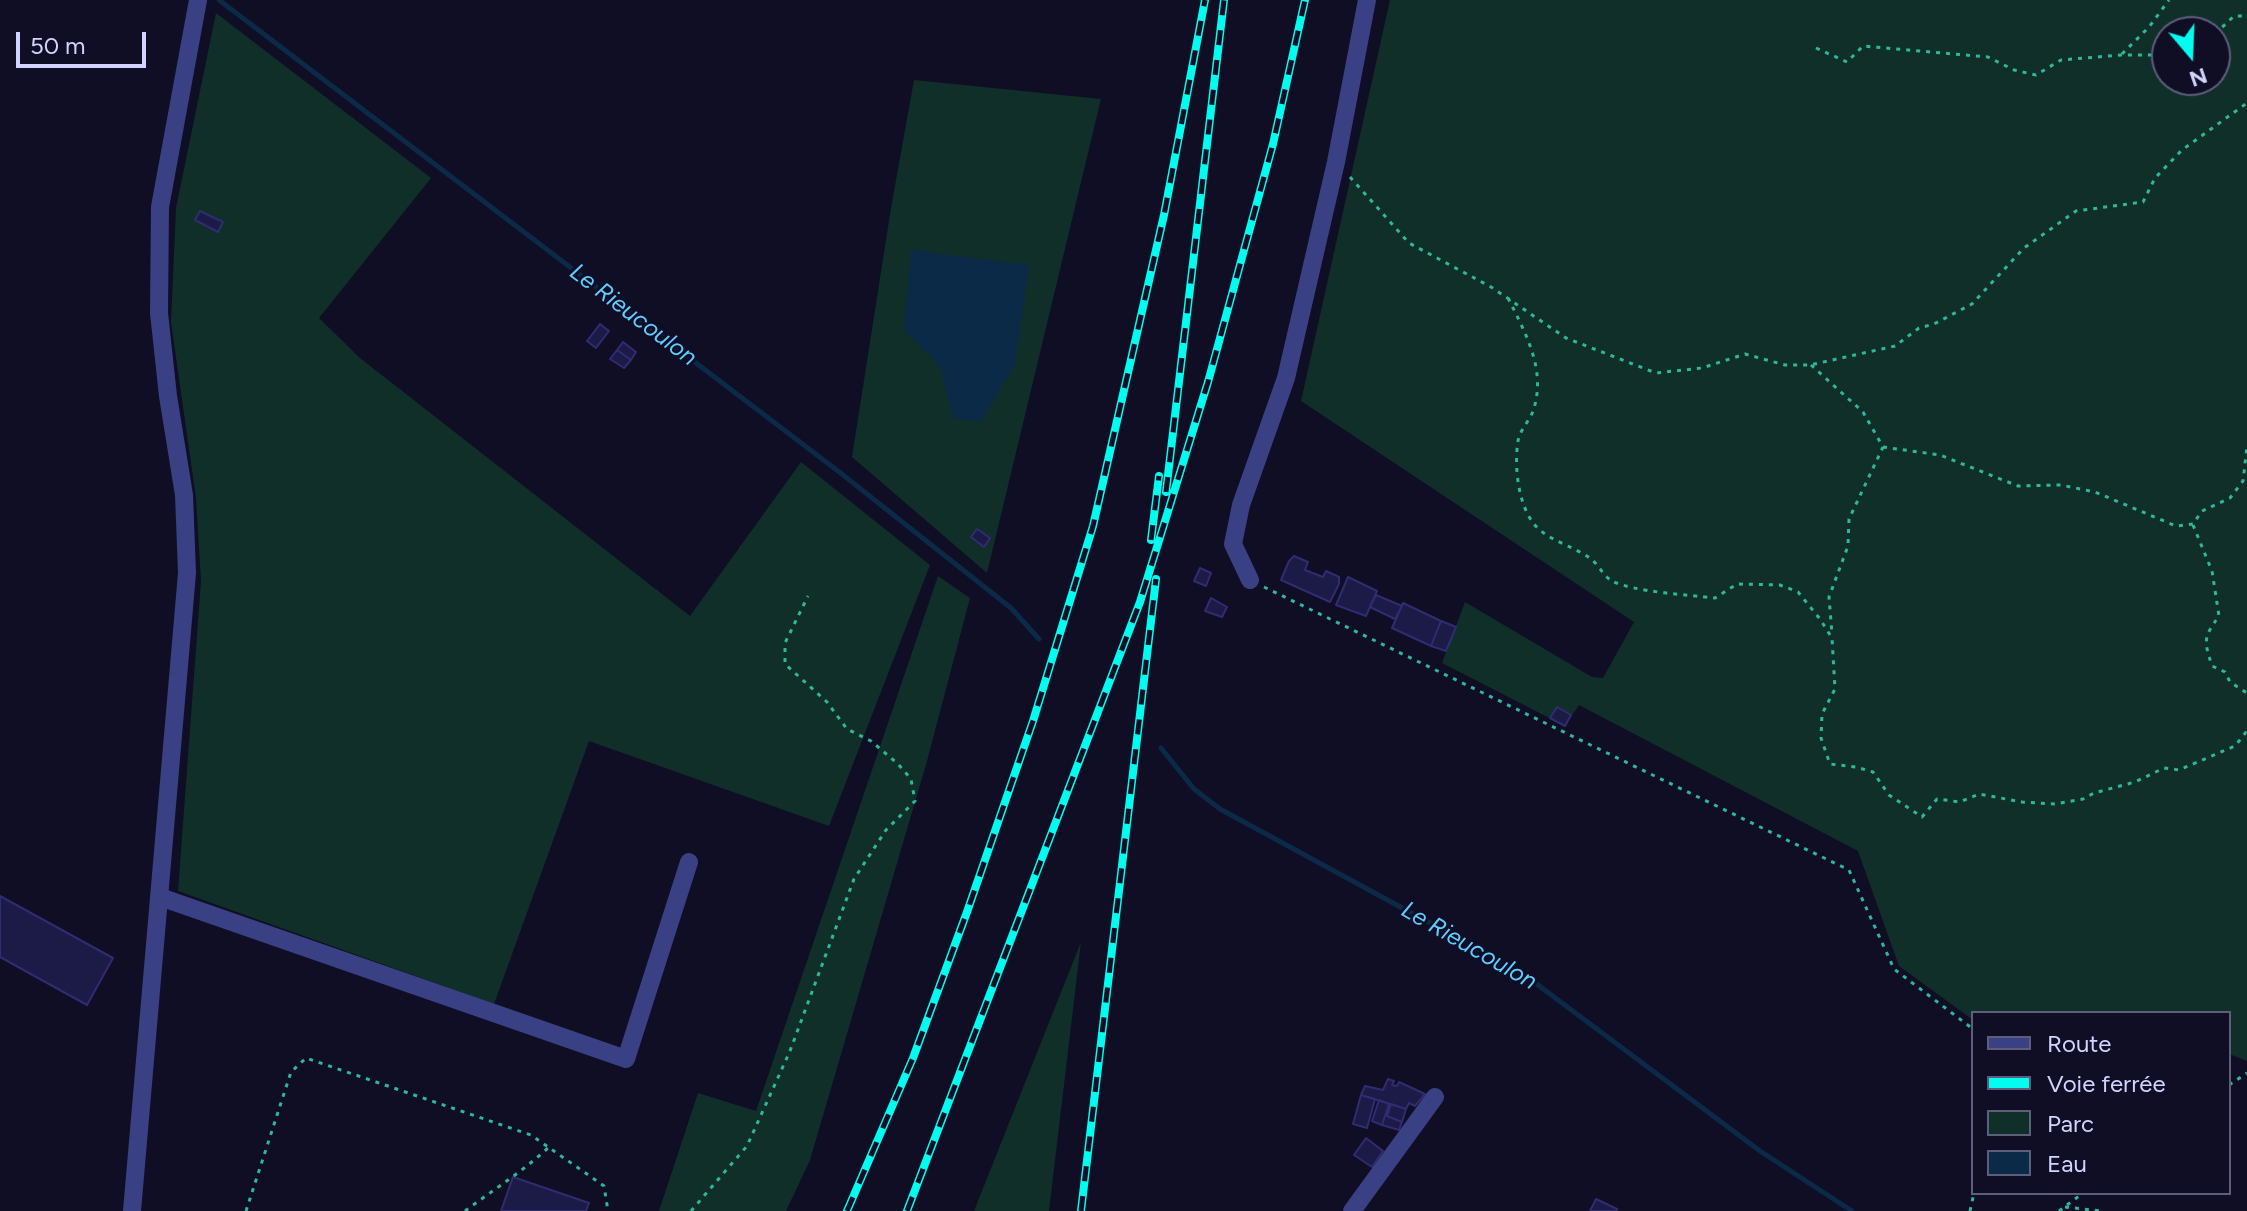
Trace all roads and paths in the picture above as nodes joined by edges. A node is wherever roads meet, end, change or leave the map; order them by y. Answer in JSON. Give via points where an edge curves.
{"nodes":[{"id":1,"x":198,"y":0,"type":"edge"},
{"id":2,"x":1367,"y":0,"type":"edge"},
{"id":3,"x":2169,"y":0,"type":"edge"},
{"id":4,"x":1816,"y":48,"type":"dead end"},
{"id":5,"x":2121,"y":55,"type":"junction"},
{"id":6,"x":2151,"y":55,"type":"edge"},
{"id":7,"x":2247,"y":103,"type":"edge"},
{"id":8,"x":1336,"y":162,"type":"junction"},
{"id":9,"x":1508,"y":298,"type":"junction"},
{"id":10,"x":1810,"y":365,"type":"junction"},
{"id":11,"x":2247,"y":446,"type":"edge"},
{"id":12,"x":1883,"y":447,"type":"junction"},
{"id":13,"x":2193,"y":524,"type":"junction"},
{"id":14,"x":1250,"y":580,"type":"joint"},
{"id":15,"x":808,"y":596,"type":"dead end"},
{"id":16,"x":1832,"y":638,"type":"junction"},
{"id":17,"x":2247,"y":693,"type":"edge"},
{"id":18,"x":2247,"y":731,"type":"edge"},
{"id":19,"x":689,"y":862,"type":"dead end"},
{"id":20,"x":160,"y":897,"type":"junction"},
{"id":21,"x":1971,"y":1027,"type":"edge"},
{"id":22,"x":1435,"y":1097,"type":"dead end"},
{"id":23,"x":549,"y":1148,"type":"junction"},
{"id":24,"x":2080,"y":1195,"type":"edge"},
{"id":25,"x":2065,"y":1207,"type":"junction"},
{"id":26,"x":132,"y":1211,"type":"edge"},
{"id":27,"x":246,"y":1211,"type":"edge"},
{"id":28,"x":465,"y":1211,"type":"edge"},
{"id":29,"x":608,"y":1211,"type":"edge"},
{"id":30,"x":691,"y":1211,"type":"edge"},
{"id":31,"x":1352,"y":1211,"type":"edge"},
{"id":32,"x":2059,"y":1211,"type":"edge"},
{"id":33,"x":2101,"y":1211,"type":"edge"}],
"edges":[{"from":1,"to":20,"type":"street","via":[[160,207],[159,313],[184,495],[187,573]]},
{"from":2,"to":8,"type":"street"},
{"from":3,"to":5,"type":"path"},
{"from":4,"to":5,"type":"path","via":[[1847,62],[1863,46],[1988,57],[2036,75],[2061,60]]},
{"from":5,"to":6,"type":"path"},
{"from":7,"to":10,"type":"path","via":[[2182,150],[2155,178],[2143,202],[2076,211],[2024,248],[1972,304],[1919,328],[1895,346]]},
{"from":8,"to":9,"type":"path","via":[[1409,243]]},
{"from":8,"to":14,"type":"street","via":[[1286,378],[1241,505],[1233,544]]},
{"from":9,"to":10,"type":"path","via":[[1566,338],[1656,373],[1702,368],[1745,354],[1785,365]]},
{"from":9,"to":16,"type":"path","via":[[1531,345],[1538,388],[1518,439],[1521,496],[1534,525],[1592,559],[1611,581],[1656,592],[1715,598],[1737,584],[1780,585],[1798,592]]},
{"from":10,"to":12,"type":"path","via":[[1863,412]]},
{"from":11,"to":13,"type":"path","via":[[2243,481],[2230,498],[2202,511]]},
{"from":12,"to":13,"type":"path","via":[[1940,455],[2018,486],[2061,485],[2095,492],[2176,526]]},
{"from":12,"to":16,"type":"path","via":[[1849,519],[1848,546],[1829,597]]},
{"from":13,"to":17,"type":"path","via":[[2212,571],[2217,601],[2219,616],[2205,643],[2212,666]]},
{"from":14,"to":21,"type":"path","via":[[1849,870],[1894,969]]},
{"from":15,"to":30,"type":"path","via":[[785,643],[785,664],[827,702],[847,729],[898,764],[911,779],[915,801],[886,830],[854,879],[790,1051],[747,1146]]},
{"from":16,"to":18,"type":"path","via":[[1835,689],[1821,726],[1830,764],[1873,772],[1889,795],[1922,817],[1937,799],[1960,802],[1979,794],[2055,804],[2083,799],[2164,768],[2179,770],[2235,746]]},
{"from":19,"to":20,"type":"street","via":[[626,1059]]},
{"from":20,"to":26,"type":"street"},
{"from":22,"to":31,"type":"street"},
{"from":23,"to":27,"type":"path","via":[[531,1135],[306,1058],[291,1072]]},
{"from":23,"to":28,"type":"path"},
{"from":23,"to":29,"type":"path","via":[[604,1186]]},
{"from":24,"to":25,"type":"path"},
{"from":25,"to":32,"type":"path"},
{"from":25,"to":33,"type":"path"}]}
